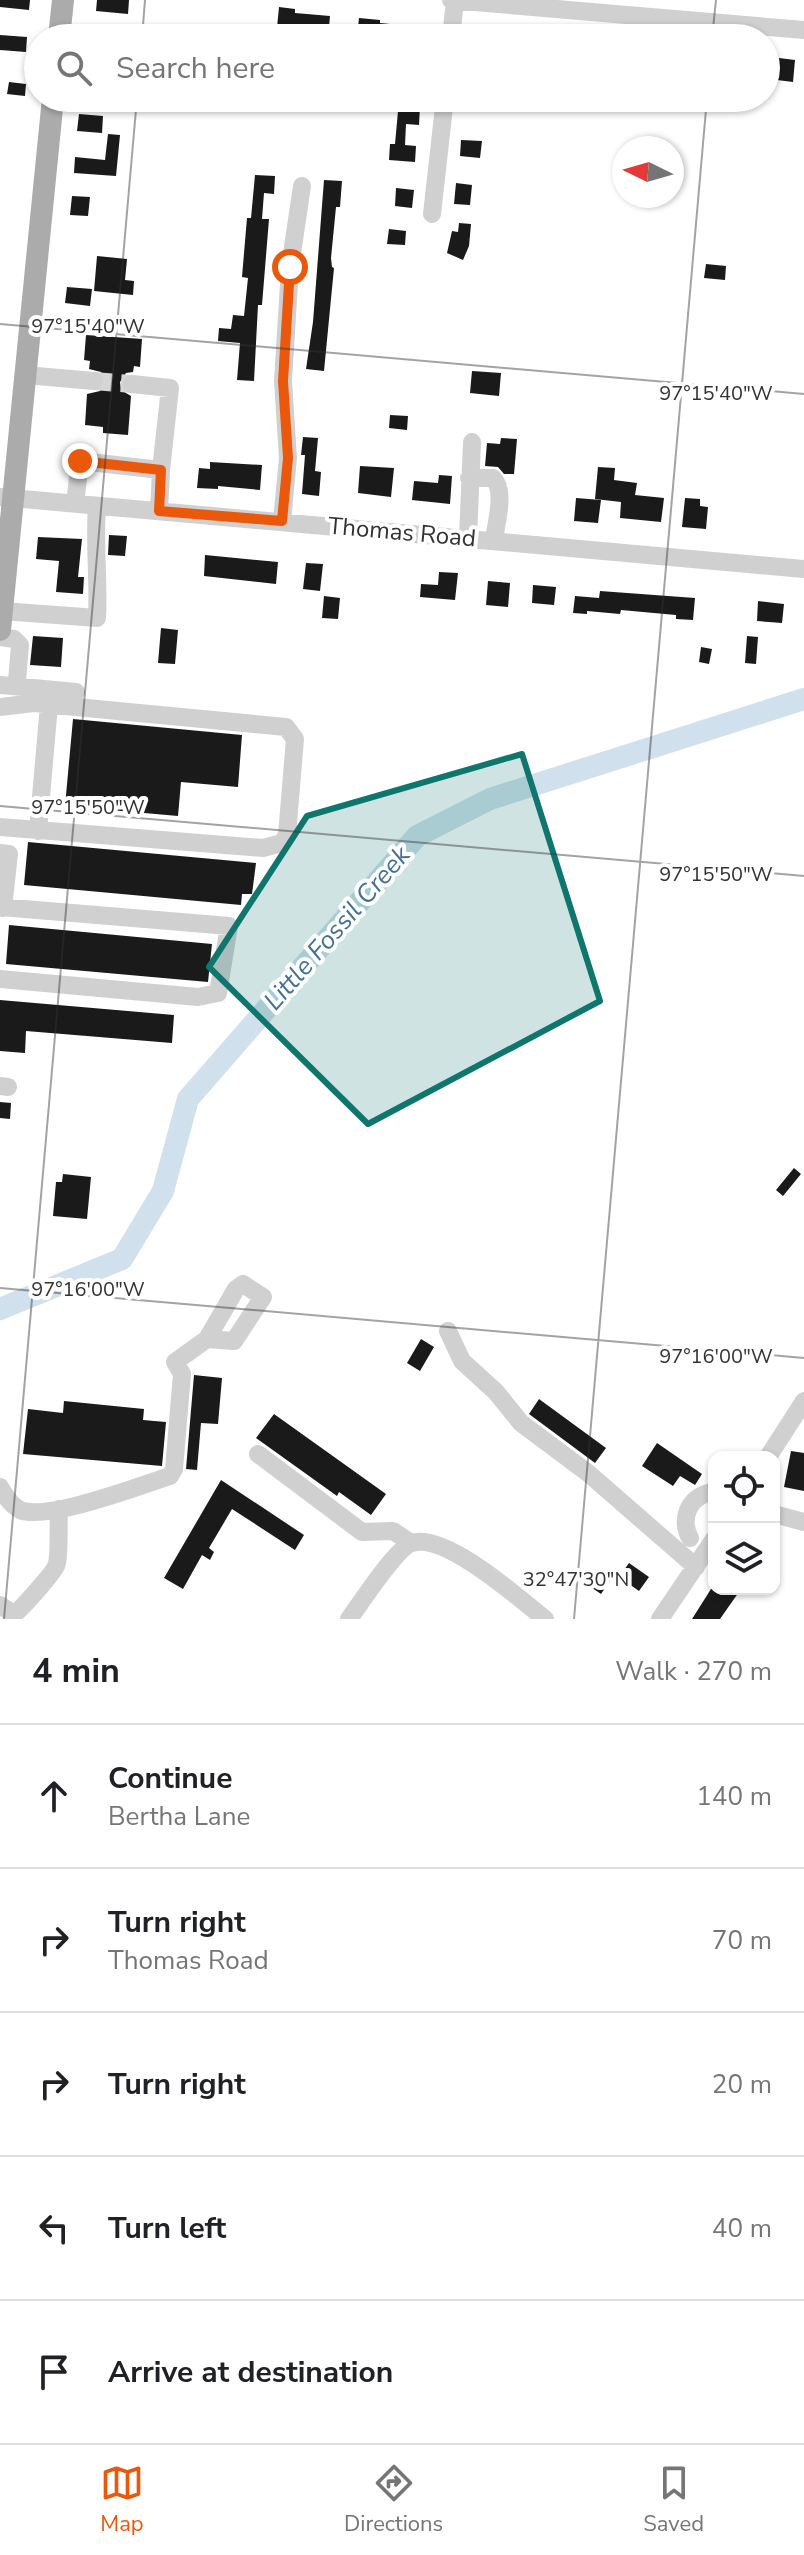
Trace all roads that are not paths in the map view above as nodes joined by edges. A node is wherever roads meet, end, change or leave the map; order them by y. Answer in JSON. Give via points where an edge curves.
{"nodes":[{"id":1,"x":63,"y":0,"type":"edge"},
{"id":2,"x":453,"y":0,"type":"edge"},
{"id":3,"x":641,"y":8,"type":"edge"},
{"id":4,"x":60,"y":24,"type":"edge"},
{"id":5,"x":452,"y":24,"type":"edge"},
{"id":6,"x":760,"y":24,"type":"edge"},
{"id":7,"x":780,"y":27,"type":"edge"},
{"id":8,"x":804,"y":30,"type":"edge"},
{"id":9,"x":52,"y":112,"type":"edge"},
{"id":10,"x":443,"y":112,"type":"edge"},
{"id":11,"x":302,"y":186,"type":"dead end"},
{"id":12,"x":432,"y":214,"type":"dead end"},
{"id":13,"x":25,"y":375,"type":"junction"},
{"id":14,"x":94,"y":381,"type":"tunnel mouth"},
{"id":15,"x":132,"y":384,"type":"tunnel mouth"},
{"id":16,"x":472,"y":442,"type":"dead end"},
{"id":17,"x":161,"y":470,"type":"junction"},
{"id":18,"x":469,"y":478,"type":"junction"},
{"id":19,"x":6,"y":498,"type":"edge"},
{"id":20,"x":75,"y":504,"type":"junction"},
{"id":21,"x":97,"y":506,"type":"junction"},
{"id":22,"x":159,"y":511,"type":"junction"},
{"id":23,"x":282,"y":521,"type":"junction"},
{"id":24,"x":468,"y":538,"type":"junction"},
{"id":25,"x":494,"y":540,"type":"junction"},
{"id":26,"x":804,"y":569,"type":"edge"},
{"id":27,"x":1,"y":621,"type":"edge"},
{"id":28,"x":0,"y":637,"type":"edge"},
{"id":29,"x":6,"y":686,"type":"edge"},
{"id":30,"x":76,"y":692,"type":"dead end"},
{"id":31,"x":49,"y":705,"type":"junction"},
{"id":32,"x":0,"y":707,"type":"edge"},
{"id":33,"x":0,"y":827,"type":"edge"},
{"id":34,"x":38,"y":831,"type":"junction"},
{"id":35,"x":0,"y":853,"type":"edge"},
{"id":36,"x":2,"y":908,"type":"edge"},
{"id":37,"x":0,"y":979,"type":"edge"},
{"id":38,"x":448,"y":1331,"type":"dead end"},
{"id":39,"x":207,"y":1339,"type":"dead end"},
{"id":40,"x":804,"y":1401,"type":"edge"},
{"id":41,"x":772,"y":1451,"type":"edge"},
{"id":42,"x":258,"y":1454,"type":"dead end"},
{"id":43,"x":0,"y":1487,"type":"edge"},
{"id":44,"x":708,"y":1493,"type":"edge"},
{"id":45,"x":59,"y":1509,"type":"junction"},
{"id":46,"x":780,"y":1516,"type":"edge"},
{"id":47,"x":804,"y":1522,"type":"edge"},
{"id":48,"x":708,"y":1541,"type":"edge"},
{"id":49,"x":411,"y":1543,"type":"junction"},
{"id":50,"x":685,"y":1545,"type":"junction"},
{"id":51,"x":708,"y":1548,"type":"edge"},
{"id":52,"x":696,"y":1567,"type":"junction"},
{"id":53,"x":0,"y":1605,"type":"edge"},
{"id":54,"x":28,"y":1614,"type":"edge"},
{"id":55,"x":349,"y":1619,"type":"edge"},
{"id":56,"x":545,"y":1619,"type":"edge"},
{"id":57,"x":660,"y":1619,"type":"edge"}],
"edges":[{"from":1,"to":4,"type":"main road"},
{"from":2,"to":3,"type":"street"},
{"from":2,"to":5,"type":"street"},
{"from":3,"to":6,"type":"street"},
{"from":7,"to":8,"type":"street"},
{"from":9,"to":13,"type":"main road"},
{"from":10,"to":12,"type":"street"},
{"from":11,"to":23,"type":"street","via":[[284,367],[288,458]]},
{"from":13,"to":14,"type":"street"},
{"from":13,"to":19,"type":"main road"},
{"from":15,"to":17,"type":"street","via":[[170,388]]},
{"from":16,"to":18,"type":"street"},
{"from":17,"to":20,"type":"street","via":[[80,461]]},
{"from":17,"to":22,"type":"street"},
{"from":18,"to":24,"type":"street"},
{"from":18,"to":25,"type":"street","via":[[493,478],[498,483]]},
{"from":19,"to":20,"type":"street","name":"Thomas Road"},
{"from":19,"to":27,"type":"main road"},
{"from":20,"to":21,"type":"street","name":"Thomas Road"},
{"from":21,"to":22,"type":"street","name":"Thomas Road"},
{"from":21,"to":27,"type":"street","via":[[97,618]]},
{"from":22,"to":23,"type":"street","name":"Thomas Road"},
{"from":23,"to":24,"type":"street","name":"Thomas Road"},
{"from":24,"to":25,"type":"street","name":"Thomas Road"},
{"from":25,"to":26,"type":"street","name":"Thomas Road"},
{"from":28,"to":29,"type":"street","via":[[20,645],[17,681]]},
{"from":29,"to":30,"type":"street"},
{"from":31,"to":32,"type":"street"},
{"from":31,"to":34,"type":"street"},
{"from":31,"to":34,"type":"street","via":[[286,727],[295,739],[287,835],[282,843],[263,848]]},
{"from":33,"to":34,"type":"street"},
{"from":35,"to":36,"type":"street","via":[[9,854]]},
{"from":36,"to":37,"type":"street","via":[[229,926],[218,993],[198,997]]},
{"from":38,"to":50,"type":"street","via":[[462,1361],[521,1423]]},
{"from":39,"to":45,"type":"street","via":[[175,1362],[182,1374],[170,1476]]},
{"from":40,"to":41,"type":"street"},
{"from":42,"to":49,"type":"street","via":[[362,1532],[393,1531]]},
{"from":43,"to":45,"type":"street","via":[[22,1511]]},
{"from":44,"to":50,"type":"street","via":[[692,1502],[686,1515]]},
{"from":45,"to":54,"type":"street","via":[[56,1566]]},
{"from":46,"to":47,"type":"street"},
{"from":48,"to":50,"type":"street"},
{"from":49,"to":55,"type":"street"},
{"from":49,"to":56,"type":"street","via":[[429,1543],[461,1556]]},
{"from":50,"to":52,"type":"street"},
{"from":51,"to":52,"type":"street"},
{"from":52,"to":57,"type":"street"},
{"from":53,"to":54,"type":"street","via":[[14,1614]]}]}
